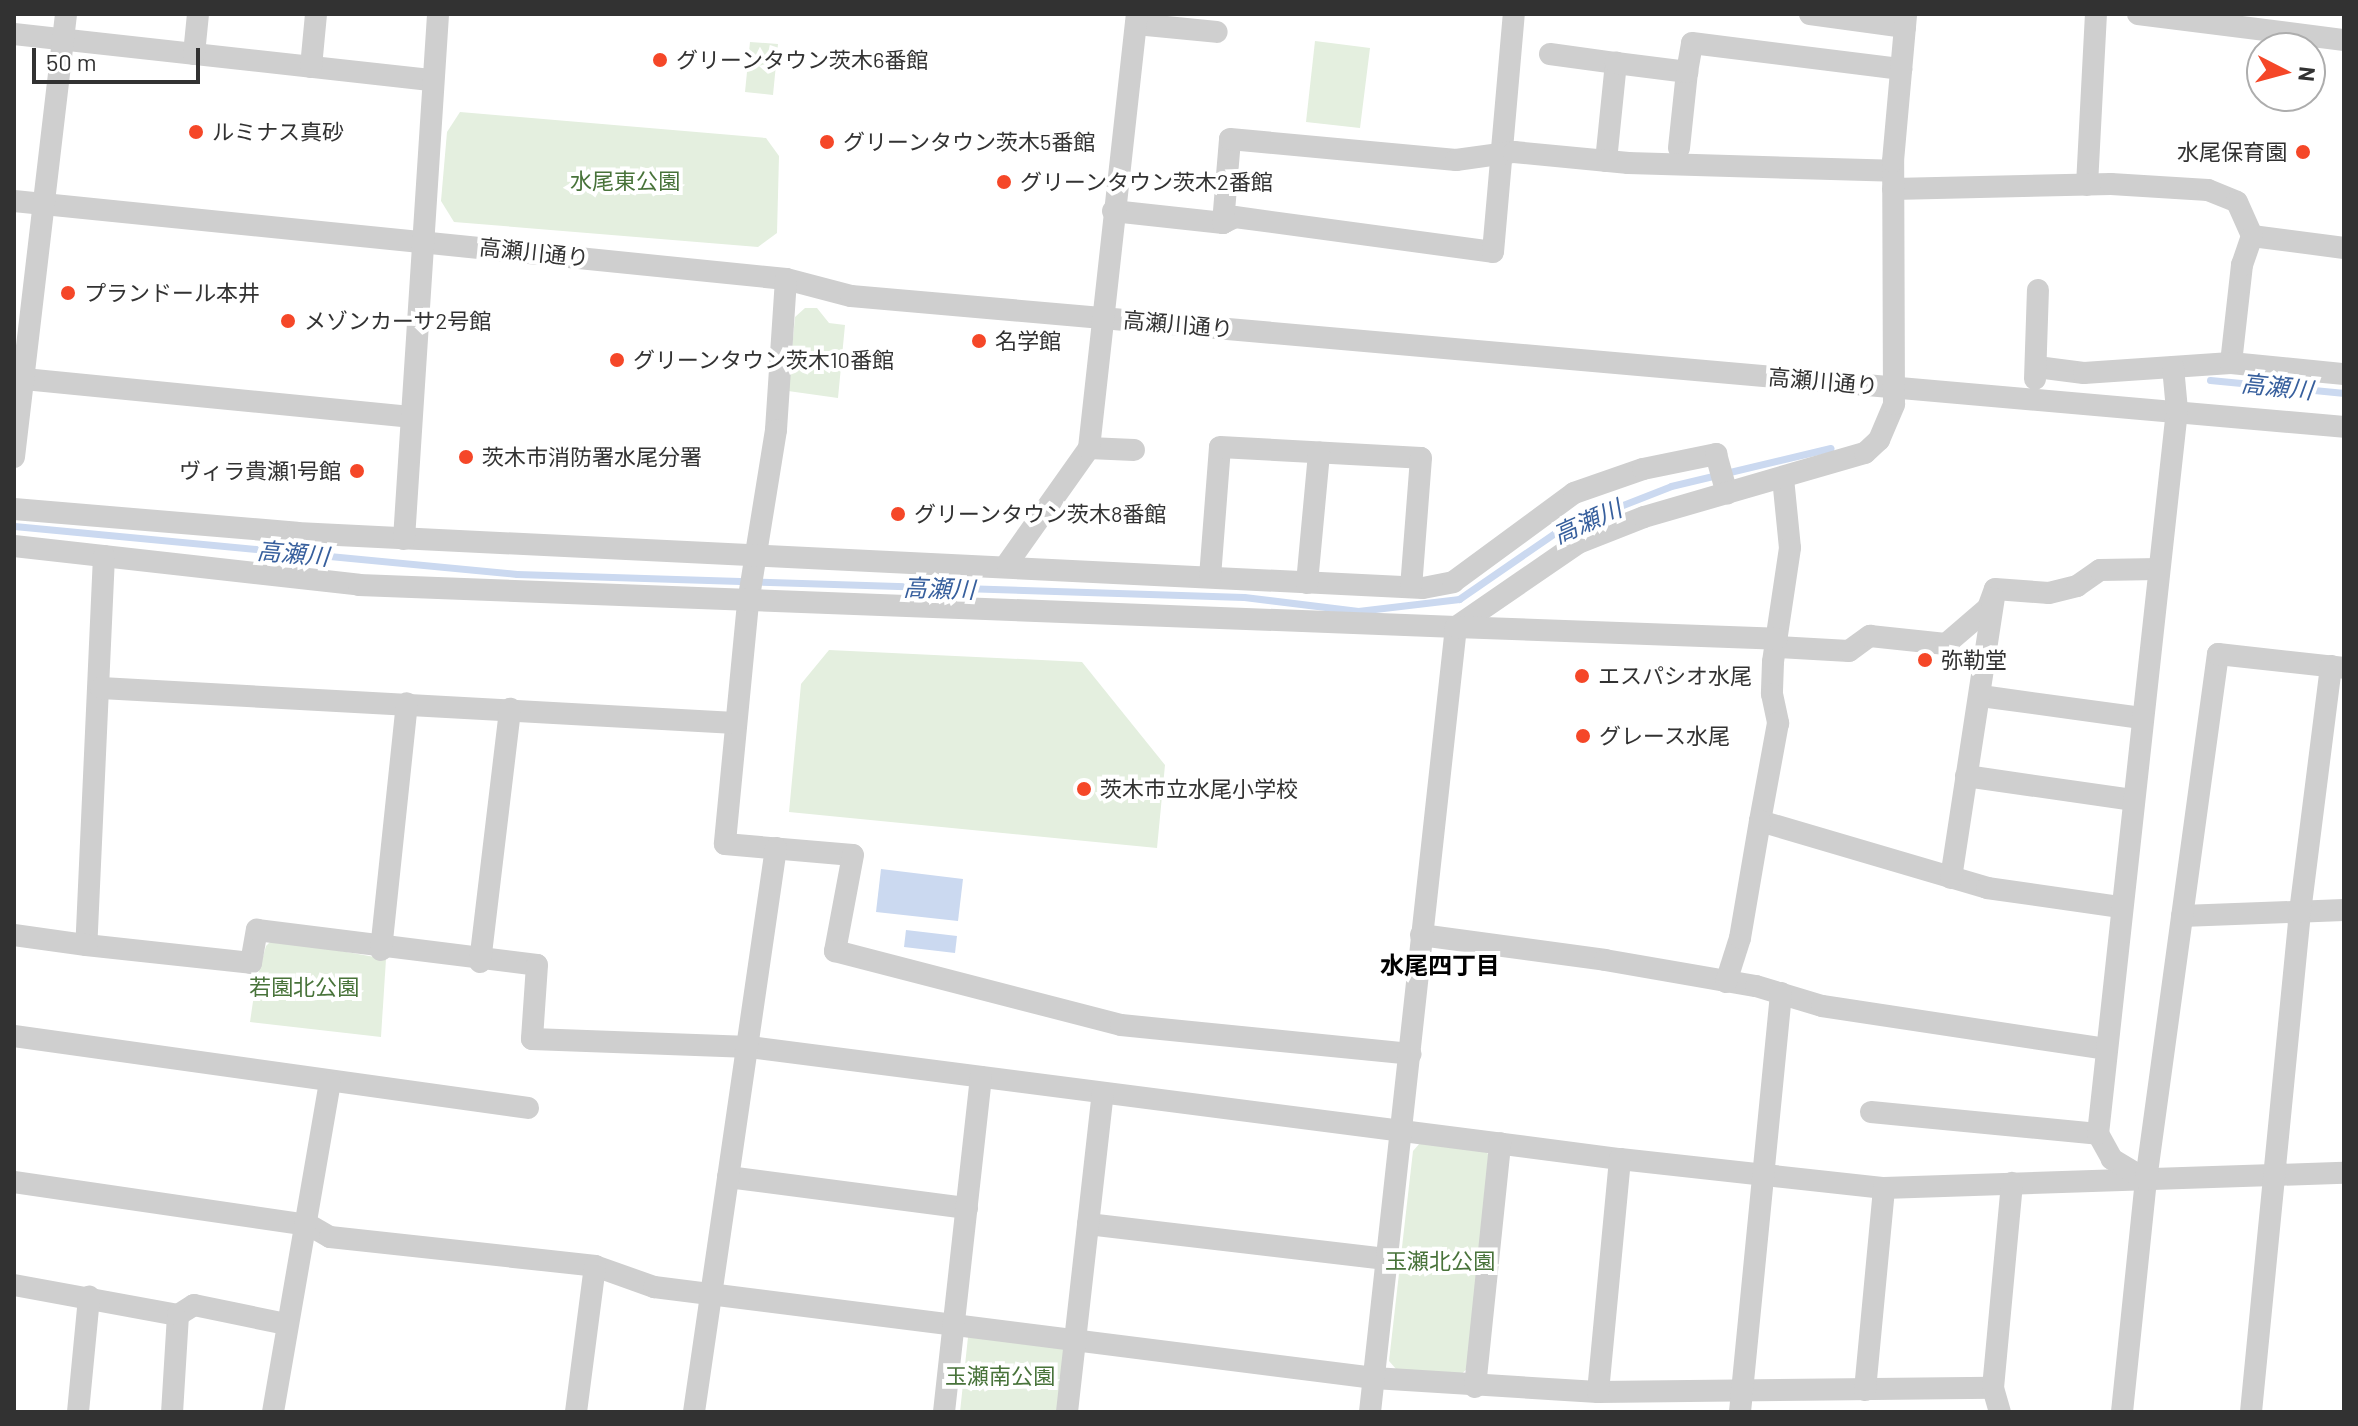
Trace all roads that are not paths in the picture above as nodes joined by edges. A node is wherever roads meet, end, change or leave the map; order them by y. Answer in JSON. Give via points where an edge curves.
{"nodes":[{"id":1,"x":66,"y":14,"type":"edge"},
{"id":2,"x":198,"y":14,"type":"edge"},
{"id":3,"x":316,"y":14,"type":"edge"},
{"id":4,"x":438,"y":14,"type":"edge"},
{"id":5,"x":1514,"y":14,"type":"edge"},
{"id":6,"x":1810,"y":14,"type":"edge"},
{"id":7,"x":2096,"y":14,"type":"edge"},
{"id":8,"x":2138,"y":14,"type":"edge"},
{"id":9,"x":1136,"y":19,"type":"edge"},
{"id":10,"x":1905,"y":21,"type":"edge"},
{"id":11,"x":1217,"y":32,"type":"dead end"},
{"id":12,"x":14,"y":34,"type":"edge"},
{"id":13,"x":63,"y":40,"type":"junction"},
{"id":14,"x":2344,"y":40,"type":"edge"},
{"id":15,"x":194,"y":54,"type":"junction"},
{"id":16,"x":1550,"y":54,"type":"dead end"},
{"id":17,"x":1616,"y":63,"type":"junction"},
{"id":18,"x":311,"y":67,"type":"junction"},
{"id":19,"x":1901,"y":69,"type":"junction"},
{"id":20,"x":1687,"y":72,"type":"junction"},
{"id":21,"x":432,"y":80,"type":"junction"},
{"id":22,"x":1679,"y":148,"type":"dead end"},
{"id":23,"x":1501,"y":153,"type":"junction"},
{"id":24,"x":1606,"y":161,"type":"junction"},
{"id":25,"x":1893,"y":180,"type":"junction"},
{"id":26,"x":2087,"y":185,"type":"junction"},
{"id":27,"x":14,"y":201,"type":"edge"},
{"id":28,"x":45,"y":203,"type":"junction"},
{"id":29,"x":1113,"y":211,"type":"junction"},
{"id":30,"x":1223,"y":223,"type":"junction"},
{"id":31,"x":2252,"y":236,"type":"junction"},
{"id":32,"x":422,"y":240,"type":"junction"},
{"id":33,"x":2344,"y":248,"type":"edge"},
{"id":34,"x":786,"y":279,"type":"junction"},
{"id":35,"x":2038,"y":290,"type":"dead end"},
{"id":36,"x":1101,"y":318,"type":"junction"},
{"id":37,"x":2231,"y":363,"type":"junction"},
{"id":38,"x":2037,"y":367,"type":"junction"},
{"id":39,"x":2173,"y":367,"type":"junction"},
{"id":40,"x":2344,"y":374,"type":"edge"},
{"id":41,"x":20,"y":378,"type":"edge"},
{"id":42,"x":1891,"y":386,"type":"junction"},
{"id":43,"x":2034,"y":397,"type":"junction"},
{"id":44,"x":2176,"y":405,"type":"junction"},
{"id":45,"x":410,"y":417,"type":"junction"},
{"id":46,"x":2344,"y":427,"type":"edge"},
{"id":47,"x":1089,"y":448,"type":"junction"},
{"id":48,"x":1134,"y":450,"type":"dead end"},
{"id":49,"x":1319,"y":453,"type":"junction"},
{"id":50,"x":14,"y":457,"type":"edge"},
{"id":51,"x":1783,"y":478,"type":"junction"},
{"id":52,"x":1727,"y":494,"type":"junction"},
{"id":53,"x":14,"y":509,"type":"edge"},
{"id":54,"x":404,"y":539,"type":"junction"},
{"id":55,"x":14,"y":546,"type":"edge"},
{"id":56,"x":756,"y":554,"type":"junction"},
{"id":57,"x":104,"y":556,"type":"junction"},
{"id":58,"x":1007,"y":564,"type":"junction"},
{"id":59,"x":2159,"y":569,"type":"junction"},
{"id":60,"x":1210,"y":577,"type":"junction"},
{"id":61,"x":1307,"y":583,"type":"junction"},
{"id":62,"x":1411,"y":587,"type":"junction"},
{"id":63,"x":1995,"y":589,"type":"junction"},
{"id":64,"x":748,"y":603,"type":"junction"},
{"id":65,"x":1456,"y":627,"type":"junction"},
{"id":66,"x":1777,"y":643,"type":"junction"},
{"id":67,"x":2337,"y":667,"type":"edge"},
{"id":68,"x":101,"y":688,"type":"junction"},
{"id":69,"x":1981,"y":696,"type":"junction"},
{"id":70,"x":407,"y":703,"type":"junction"},
{"id":71,"x":510,"y":709,"type":"junction"},
{"id":72,"x":2141,"y":718,"type":"junction"},
{"id":73,"x":735,"y":723,"type":"junction"},
{"id":74,"x":1966,"y":776,"type":"junction"},
{"id":75,"x":2132,"y":800,"type":"junction"},
{"id":76,"x":1760,"y":821,"type":"junction"},
{"id":77,"x":776,"y":848,"type":"junction"},
{"id":78,"x":1951,"y":878,"type":"junction"},
{"id":79,"x":2121,"y":907,"type":"junction"},
{"id":80,"x":2344,"y":910,"type":"edge"},
{"id":81,"x":2300,"y":912,"type":"junction"},
{"id":82,"x":2182,"y":916,"type":"junction"},
{"id":83,"x":14,"y":935,"type":"edge"},
{"id":84,"x":1421,"y":935,"type":"junction"},
{"id":85,"x":86,"y":945,"type":"junction"},
{"id":86,"x":381,"y":950,"type":"junction"},
{"id":87,"x":480,"y":962,"type":"junction"},
{"id":88,"x":1726,"y":982,"type":"junction"},
{"id":89,"x":1781,"y":993,"type":"junction"},
{"id":90,"x":14,"y":1036,"type":"edge"},
{"id":91,"x":750,"y":1047,"type":"junction"},
{"id":92,"x":2106,"y":1049,"type":"junction"},
{"id":93,"x":1411,"y":1054,"type":"junction"},
{"id":94,"x":981,"y":1077,"type":"junction"},
{"id":95,"x":330,"y":1083,"type":"junction"},
{"id":96,"x":1103,"y":1093,"type":"junction"},
{"id":97,"x":528,"y":1108,"type":"dead end"},
{"id":98,"x":1871,"y":1112,"type":"dead end"},
{"id":99,"x":1402,"y":1130,"type":"junction"},
{"id":100,"x":2098,"y":1134,"type":"junction"},
{"id":101,"x":1500,"y":1143,"type":"junction"},
{"id":102,"x":1620,"y":1159,"type":"junction"},
{"id":103,"x":2344,"y":1173,"type":"edge"},
{"id":104,"x":1762,"y":1174,"type":"junction"},
{"id":105,"x":728,"y":1177,"type":"junction"},
{"id":106,"x":2273,"y":1177,"type":"junction"},
{"id":107,"x":2146,"y":1180,"type":"junction"},
{"id":108,"x":14,"y":1182,"type":"edge"},
{"id":109,"x":2012,"y":1183,"type":"junction"},
{"id":110,"x":1884,"y":1188,"type":"junction"},
{"id":111,"x":967,"y":1208,"type":"junction"},
{"id":112,"x":1088,"y":1224,"type":"junction"},
{"id":113,"x":309,"y":1225,"type":"junction"},
{"id":114,"x":1386,"y":1259,"type":"junction"},
{"id":115,"x":595,"y":1266,"type":"junction"},
{"id":116,"x":14,"y":1285,"type":"edge"},
{"id":117,"x":710,"y":1294,"type":"junction"},
{"id":118,"x":89,"y":1297,"type":"junction"},
{"id":119,"x":178,"y":1315,"type":"junction"},
{"id":120,"x":286,"y":1324,"type":"junction"},
{"id":121,"x":955,"y":1326,"type":"junction"},
{"id":122,"x":1074,"y":1340,"type":"junction"},
{"id":123,"x":1374,"y":1378,"type":"junction"},
{"id":124,"x":1475,"y":1387,"type":"junction"},
{"id":125,"x":1993,"y":1388,"type":"junction"},
{"id":126,"x":1865,"y":1390,"type":"junction"},
{"id":127,"x":1598,"y":1392,"type":"junction"},
{"id":128,"x":1741,"y":1402,"type":"edge"},
{"id":129,"x":78,"y":1412,"type":"edge"},
{"id":130,"x":172,"y":1412,"type":"edge"},
{"id":131,"x":273,"y":1412,"type":"edge"},
{"id":132,"x":576,"y":1412,"type":"edge"},
{"id":133,"x":694,"y":1412,"type":"edge"},
{"id":134,"x":944,"y":1412,"type":"edge"},
{"id":135,"x":1067,"y":1412,"type":"edge"},
{"id":136,"x":1370,"y":1412,"type":"edge"},
{"id":137,"x":2000,"y":1412,"type":"edge"},
{"id":138,"x":2122,"y":1412,"type":"edge"},
{"id":139,"x":2251,"y":1412,"type":"edge"}],
"edges":[{"from":1,"to":13,"type":"street"},
{"from":2,"to":15,"type":"street"},
{"from":3,"to":18,"type":"street"},
{"from":4,"to":21,"type":"street"},
{"from":5,"to":23,"type":"street"},
{"from":6,"to":10,"type":"street"},
{"from":7,"to":26,"type":"street"},
{"from":8,"to":14,"type":"street"},
{"from":9,"to":11,"type":"street"},
{"from":9,"to":29,"type":"street"},
{"from":10,"to":19,"type":"street"},
{"from":12,"to":13,"type":"street"},
{"from":13,"to":15,"type":"street"},
{"from":13,"to":28,"type":"street"},
{"from":15,"to":18,"type":"street"},
{"from":16,"to":17,"type":"street"},
{"from":17,"to":20,"type":"street"},
{"from":17,"to":24,"type":"street"},
{"from":18,"to":21,"type":"street"},
{"from":19,"to":20,"type":"street","via":[[1692,43]]},
{"from":19,"to":25,"type":"street"},
{"from":20,"to":22,"type":"street"},
{"from":21,"to":32,"type":"street"},
{"from":23,"to":24,"type":"street"},
{"from":23,"to":30,"type":"street","via":[[1456,160],[1230,139]]},
{"from":23,"to":30,"type":"street","via":[[1493,252],[1235,217]]},
{"from":24,"to":25,"type":"street"},
{"from":25,"to":26,"type":"street"},
{"from":25,"to":42,"type":"street","via":[[1897,284]]},
{"from":26,"to":31,"type":"street","via":[[2208,190],[2237,202]]},
{"from":27,"to":28,"type":"street","name":"高瀬川通り"},
{"from":28,"to":32,"type":"street","name":"高瀬川通り"},
{"from":28,"to":41,"type":"street"},
{"from":29,"to":30,"type":"street"},
{"from":29,"to":36,"type":"street"},
{"from":31,"to":33,"type":"street"},
{"from":31,"to":37,"type":"street","via":[[2242,265]]},
{"from":32,"to":34,"type":"street","name":"高瀬川通り"},
{"from":32,"to":45,"type":"street"},
{"from":34,"to":36,"type":"street","name":"高瀬川通り","via":[[851,296]]},
{"from":34,"to":56,"type":"street","via":[[776,430]]},
{"from":35,"to":38,"type":"street"},
{"from":36,"to":42,"type":"street","name":"高瀬川通り"},
{"from":36,"to":47,"type":"street"},
{"from":37,"to":39,"type":"street"},
{"from":37,"to":40,"type":"street"},
{"from":38,"to":39,"type":"street","via":[[2084,373]]},
{"from":38,"to":43,"type":"street"},
{"from":39,"to":44,"type":"street"},
{"from":41,"to":45,"type":"street"},
{"from":41,"to":50,"type":"street"},
{"from":42,"to":43,"type":"street","name":"高瀬川通り"},
{"from":42,"to":51,"type":"street","via":[[1889,419],[1865,453]]},
{"from":43,"to":44,"type":"street","name":"高瀬川通り"},
{"from":44,"to":46,"type":"street","name":"高瀬川通り"},
{"from":44,"to":59,"type":"street"},
{"from":45,"to":54,"type":"street"},
{"from":47,"to":48,"type":"street"},
{"from":47,"to":58,"type":"street"},
{"from":49,"to":60,"type":"street","via":[[1220,447]]},
{"from":49,"to":61,"type":"street"},
{"from":49,"to":62,"type":"street","via":[[1421,458]]},
{"from":51,"to":52,"type":"street"},
{"from":51,"to":66,"type":"street","via":[[1790,548]]},
{"from":52,"to":62,"type":"street","via":[[1716,454],[1643,469],[1574,493],[1453,582]]},
{"from":52,"to":65,"type":"street","via":[[1644,517],[1578,543]]},
{"from":53,"to":54,"type":"street"},
{"from":54,"to":56,"type":"street"},
{"from":55,"to":57,"type":"street"},
{"from":56,"to":58,"type":"street"},
{"from":56,"to":64,"type":"street"},
{"from":57,"to":64,"type":"street","via":[[359,585]]},
{"from":57,"to":68,"type":"street"},
{"from":58,"to":60,"type":"street"},
{"from":59,"to":63,"type":"street","via":[[2100,570],[2077,586],[2049,593]]},
{"from":59,"to":72,"type":"street"},
{"from":60,"to":61,"type":"street"},
{"from":61,"to":62,"type":"street"},
{"from":63,"to":66,"type":"street","via":[[1988,608],[1946,644],[1870,636],[1849,651]]},
{"from":63,"to":69,"type":"street"},
{"from":64,"to":65,"type":"street"},
{"from":64,"to":73,"type":"street"},
{"from":65,"to":66,"type":"street"},
{"from":65,"to":84,"type":"street"},
{"from":66,"to":76,"type":"street","via":[[1772,694],[1778,723]]},
{"from":67,"to":81,"type":"street"},
{"from":67,"to":82,"type":"street","via":[[2218,654]]},
{"from":68,"to":70,"type":"street"},
{"from":68,"to":85,"type":"street"},
{"from":69,"to":72,"type":"street"},
{"from":69,"to":74,"type":"street"},
{"from":70,"to":71,"type":"street"},
{"from":70,"to":86,"type":"street"},
{"from":71,"to":73,"type":"street"},
{"from":71,"to":87,"type":"street"},
{"from":72,"to":75,"type":"street"},
{"from":73,"to":77,"type":"street","via":[[725,844]]},
{"from":74,"to":75,"type":"street"},
{"from":74,"to":78,"type":"street"},
{"from":75,"to":79,"type":"street"},
{"from":76,"to":78,"type":"street"},
{"from":76,"to":88,"type":"street","via":[[1740,938]]},
{"from":77,"to":91,"type":"street"},
{"from":77,"to":93,"type":"street","via":[[853,855],[835,951],[1121,1025]]},
{"from":78,"to":79,"type":"street"},
{"from":79,"to":92,"type":"street"},
{"from":80,"to":81,"type":"street"},
{"from":81,"to":82,"type":"street"},
{"from":81,"to":106,"type":"street"},
{"from":82,"to":107,"type":"street"},
{"from":83,"to":85,"type":"street"},
{"from":84,"to":88,"type":"street"},
{"from":84,"to":93,"type":"street"},
{"from":85,"to":86,"type":"street","via":[[251,963],[257,930]]},
{"from":86,"to":87,"type":"street"},
{"from":87,"to":91,"type":"street","via":[[537,965],[532,1039]]},
{"from":88,"to":89,"type":"street"},
{"from":89,"to":92,"type":"street","via":[[1822,1006]]},
{"from":89,"to":104,"type":"street"},
{"from":90,"to":95,"type":"street"},
{"from":91,"to":94,"type":"street"},
{"from":91,"to":105,"type":"street"},
{"from":92,"to":100,"type":"street"},
{"from":93,"to":99,"type":"street"},
{"from":94,"to":96,"type":"street"},
{"from":94,"to":111,"type":"street"},
{"from":95,"to":97,"type":"street"},
{"from":95,"to":113,"type":"street"},
{"from":96,"to":99,"type":"street"},
{"from":96,"to":112,"type":"street"},
{"from":98,"to":100,"type":"street"},
{"from":99,"to":101,"type":"street"},
{"from":99,"to":114,"type":"street"},
{"from":100,"to":107,"type":"street","via":[[2112,1159]]},
{"from":101,"to":102,"type":"street"},
{"from":101,"to":124,"type":"street"},
{"from":102,"to":104,"type":"street"},
{"from":102,"to":127,"type":"street"},
{"from":103,"to":106,"type":"street"},
{"from":104,"to":110,"type":"street"},
{"from":104,"to":128,"type":"street"},
{"from":105,"to":111,"type":"street"},
{"from":105,"to":117,"type":"street"},
{"from":106,"to":107,"type":"street"},
{"from":106,"to":139,"type":"street"},
{"from":107,"to":109,"type":"street"},
{"from":107,"to":138,"type":"street"},
{"from":108,"to":113,"type":"street"},
{"from":109,"to":110,"type":"street"},
{"from":109,"to":125,"type":"street"},
{"from":110,"to":126,"type":"street"},
{"from":111,"to":121,"type":"street"},
{"from":112,"to":114,"type":"street"},
{"from":112,"to":122,"type":"street"},
{"from":113,"to":115,"type":"street","via":[[330,1237]]},
{"from":113,"to":120,"type":"street"},
{"from":114,"to":123,"type":"street"},
{"from":115,"to":117,"type":"street","via":[[654,1287]]},
{"from":115,"to":132,"type":"street"},
{"from":116,"to":118,"type":"street"},
{"from":117,"to":121,"type":"street"},
{"from":117,"to":133,"type":"street"},
{"from":118,"to":119,"type":"street"},
{"from":118,"to":129,"type":"street"},
{"from":119,"to":120,"type":"street","via":[[194,1305]]},
{"from":119,"to":130,"type":"street"},
{"from":120,"to":131,"type":"street"},
{"from":121,"to":122,"type":"street"},
{"from":121,"to":134,"type":"street"},
{"from":122,"to":123,"type":"street"},
{"from":122,"to":135,"type":"street"},
{"from":123,"to":124,"type":"street"},
{"from":123,"to":136,"type":"street"},
{"from":124,"to":127,"type":"street"},
{"from":125,"to":126,"type":"street"},
{"from":125,"to":137,"type":"street"},
{"from":126,"to":128,"type":"street"},
{"from":127,"to":128,"type":"street"}]}
